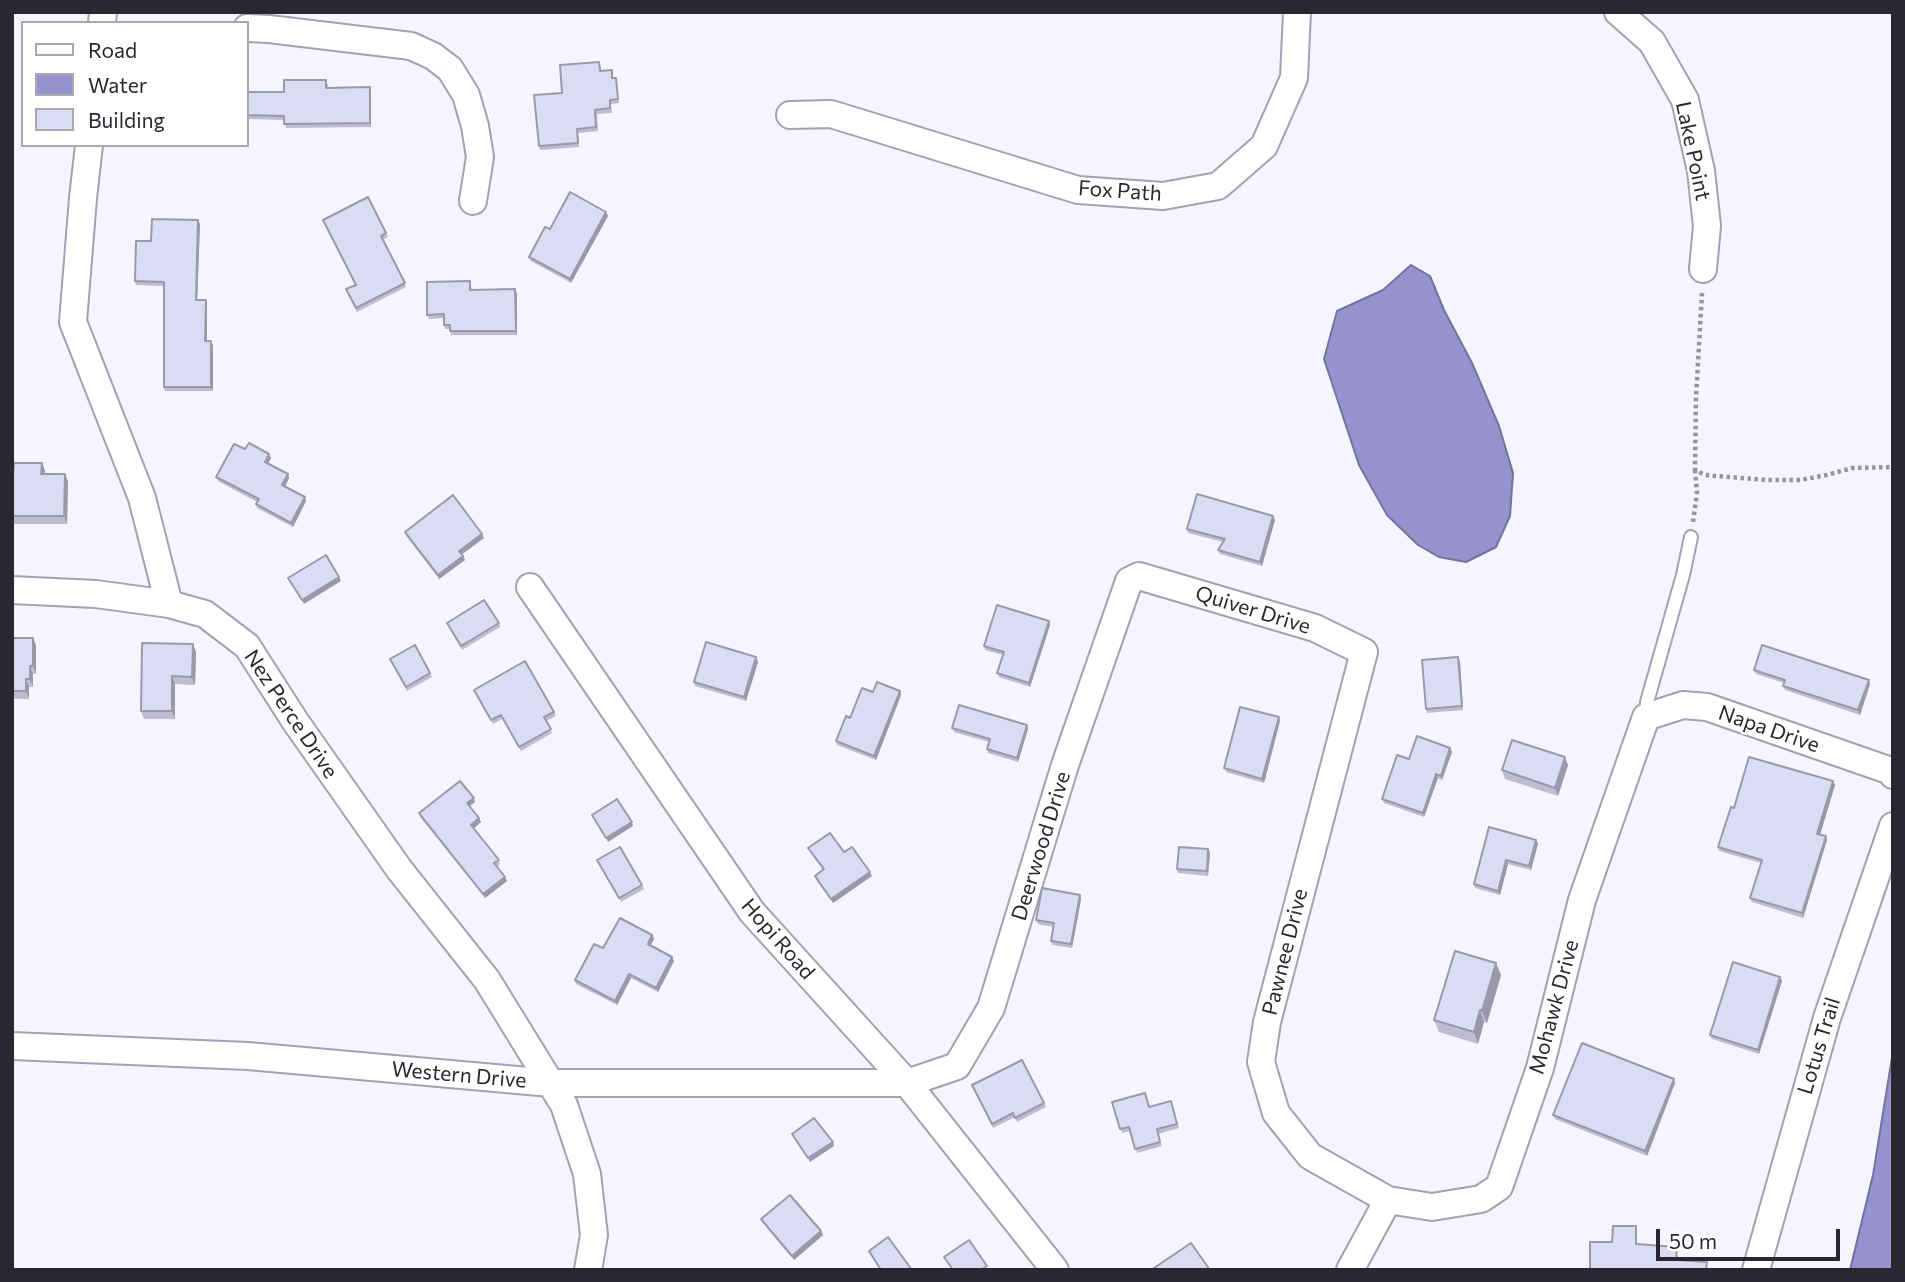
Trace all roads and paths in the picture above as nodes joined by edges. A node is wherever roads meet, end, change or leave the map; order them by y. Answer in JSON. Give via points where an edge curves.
{"nodes":[{"id":1,"x":1297,"y":12,"type":"edge"},
{"id":2,"x":1618,"y":12,"type":"edge"},
{"id":3,"x":248,"y":29,"type":"edge"},
{"id":4,"x":790,"y":115,"type":"dead end"},
{"id":5,"x":89,"y":147,"type":"edge"},
{"id":6,"x":472,"y":201,"type":"dead end"},
{"id":7,"x":1703,"y":270,"type":"joint"},
{"id":8,"x":1893,"y":465,"type":"edge"},
{"id":9,"x":1695,"y":470,"type":"junction"},
{"id":10,"x":1691,"y":537,"type":"joint"},
{"id":11,"x":1139,"y":576,"type":"joint"},
{"id":12,"x":530,"y":587,"type":"dead end"},
{"id":13,"x":12,"y":590,"type":"edge"},
{"id":14,"x":169,"y":604,"type":"junction"},
{"id":15,"x":1364,"y":652,"type":"joint"},
{"id":16,"x":1646,"y":717,"type":"junction"},
{"id":17,"x":1892,"y":773,"type":"edge"},
{"id":18,"x":1893,"y":826,"type":"edge"},
{"id":19,"x":12,"y":1046,"type":"edge"},
{"id":20,"x":551,"y":1083,"type":"junction"},
{"id":21,"x":907,"y":1083,"type":"junction"},
{"id":22,"x":1388,"y":1200,"type":"junction"},
{"id":23,"x":588,"y":1270,"type":"edge"},
{"id":24,"x":1055,"y":1270,"type":"edge"},
{"id":25,"x":1350,"y":1270,"type":"edge"},
{"id":26,"x":1756,"y":1270,"type":"edge"}],
"edges":[{"from":1,"to":4,"type":"street","name":"Fox Path","via":[[1294,78],[1264,146],[1218,186],[1163,196],[1078,190],[831,114]]},
{"from":2,"to":7,"type":"street","name":"Lake Point","via":[[1652,43],[1685,100],[1703,185],[1707,226]]},
{"from":3,"to":6,"type":"street","via":[[411,46],[450,69],[466,96],[475,127],[480,158]]},
{"from":5,"to":14,"type":"street","via":[[73,322],[142,498]]},
{"from":7,"to":9,"type":"path"},
{"from":8,"to":9,"type":"path","via":[[1852,468],[1800,480],[1742,478]]},
{"from":9,"to":10,"type":"path"},
{"from":10,"to":16,"type":"lane"},
{"from":11,"to":15,"type":"street","name":"Quiver Drive","via":[[1315,628]]},
{"from":11,"to":21,"type":"street","name":"Deerwood Drive","via":[[1129,581],[1065,765],[991,1008],[957,1066]]},
{"from":12,"to":21,"type":"street","name":"Hopi Road","via":[[752,912]]},
{"from":13,"to":14,"type":"street","name":"Nez Perce Drive","via":[[96,593]]},
{"from":14,"to":20,"type":"street","name":"Nez Perce Drive","via":[[205,614],[247,646],[399,869],[487,980]]},
{"from":15,"to":22,"type":"street","name":"Pawnee Drive","via":[[1267,1022],[1261,1062],[1276,1113],[1310,1156]]},
{"from":16,"to":17,"type":"street","name":"Napa Drive","via":[[1682,705],[1707,707]]},
{"from":16,"to":22,"type":"street","name":"Mohawk Drive","via":[[1582,900],[1540,1068],[1499,1187],[1481,1199],[1432,1207]]},
{"from":18,"to":26,"type":"street","name":"Lotus Trail","via":[[1826,1018]]},
{"from":19,"to":20,"type":"street","name":"Western Drive","via":[[248,1056]]},
{"from":20,"to":21,"type":"street","name":"Western Drive"},
{"from":20,"to":23,"type":"street","name":"Nez Perce Drive","via":[[564,1105],[587,1174],[594,1235]]},
{"from":21,"to":24,"type":"street","name":"Hopi Road"},
{"from":22,"to":25,"type":"street"}]}
